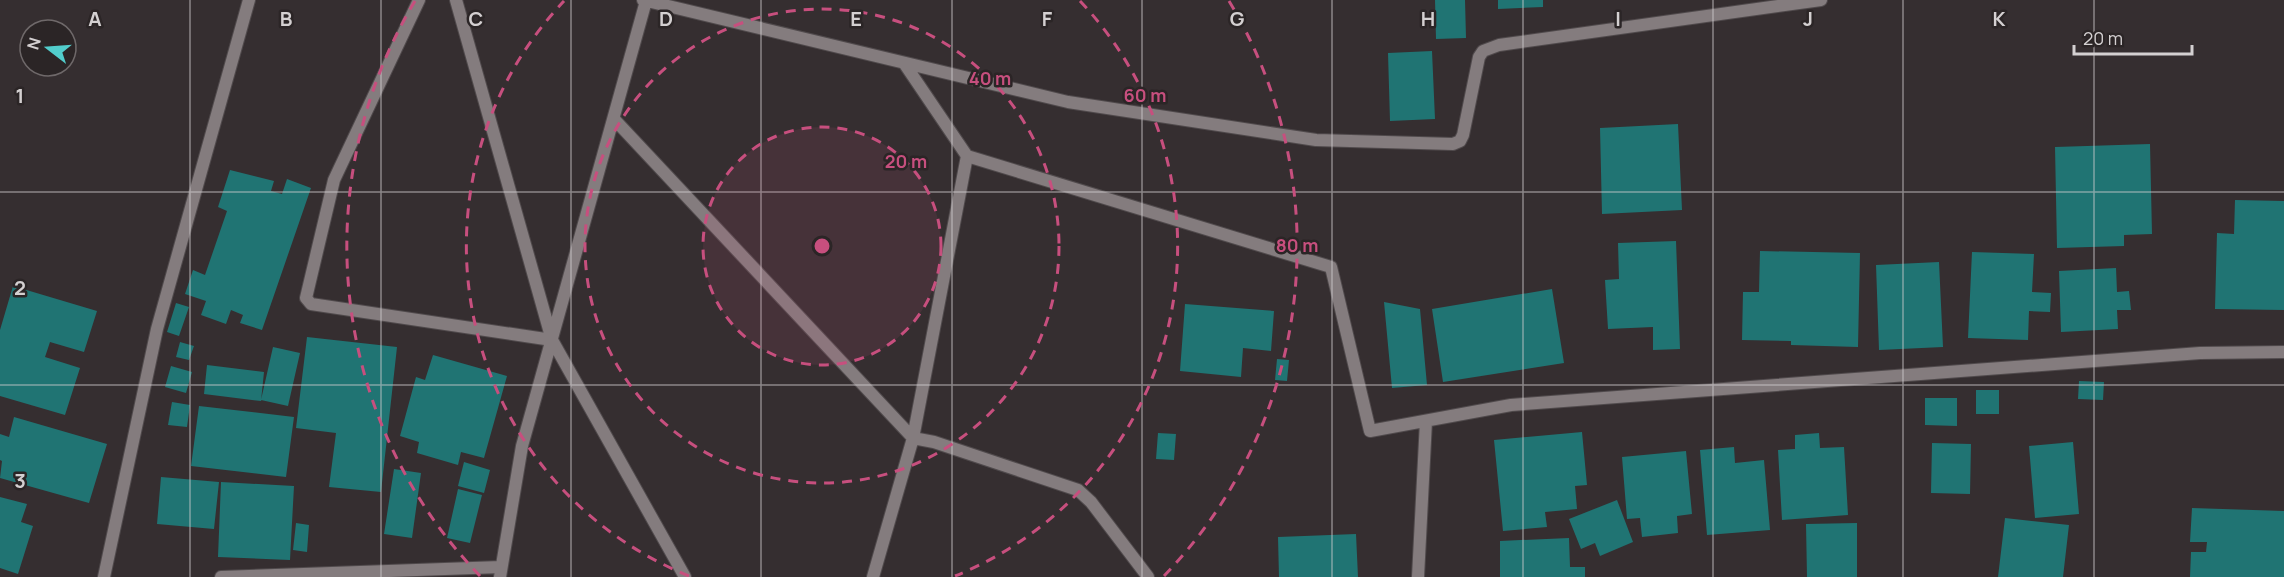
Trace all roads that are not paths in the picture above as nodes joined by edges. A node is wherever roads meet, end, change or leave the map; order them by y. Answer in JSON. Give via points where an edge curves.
{"nodes":[{"id":1,"x":249,"y":0,"type":"edge"},
{"id":2,"x":419,"y":0,"type":"edge"},
{"id":3,"x":456,"y":0,"type":"edge"},
{"id":4,"x":645,"y":0,"type":"edge"},
{"id":5,"x":1821,"y":0,"type":"edge"},
{"id":6,"x":904,"y":63,"type":"junction"},
{"id":7,"x":614,"y":119,"type":"junction"},
{"id":8,"x":967,"y":156,"type":"junction"},
{"id":9,"x":552,"y":340,"type":"junction"},
{"id":10,"x":2284,"y":352,"type":"edge"},
{"id":11,"x":1426,"y":421,"type":"junction"},
{"id":12,"x":913,"y":438,"type":"junction"},
{"id":13,"x":500,"y":572,"type":"edge"},
{"id":14,"x":104,"y":577,"type":"edge"},
{"id":15,"x":221,"y":577,"type":"edge"},
{"id":16,"x":685,"y":577,"type":"edge"},
{"id":17,"x":873,"y":577,"type":"edge"},
{"id":18,"x":1148,"y":577,"type":"edge"},
{"id":19,"x":1418,"y":577,"type":"edge"}],
"edges":[{"from":1,"to":14,"type":"street","via":[[156,329]]},
{"from":2,"to":9,"type":"street","via":[[334,180],[306,298],[311,304]]},
{"from":3,"to":9,"type":"street"},
{"from":4,"to":6,"type":"street"},
{"from":4,"to":7,"type":"street"},
{"from":5,"to":6,"type":"street","via":[[1499,45],[1486,50],[1479,57],[1463,135],[1453,144],[1316,140],[1068,102]]},
{"from":6,"to":8,"type":"street"},
{"from":7,"to":9,"type":"street"},
{"from":7,"to":12,"type":"street"},
{"from":8,"to":11,"type":"street","via":[[1331,267],[1370,431]]},
{"from":8,"to":12,"type":"street"},
{"from":9,"to":13,"type":"street","via":[[522,446]]},
{"from":9,"to":16,"type":"street"},
{"from":10,"to":11,"type":"street","via":[[2200,353],[1511,405]]},
{"from":11,"to":19,"type":"street"},
{"from":12,"to":17,"type":"street"},
{"from":12,"to":18,"type":"street","via":[[1078,490]]},
{"from":13,"to":15,"type":"street"}]}
